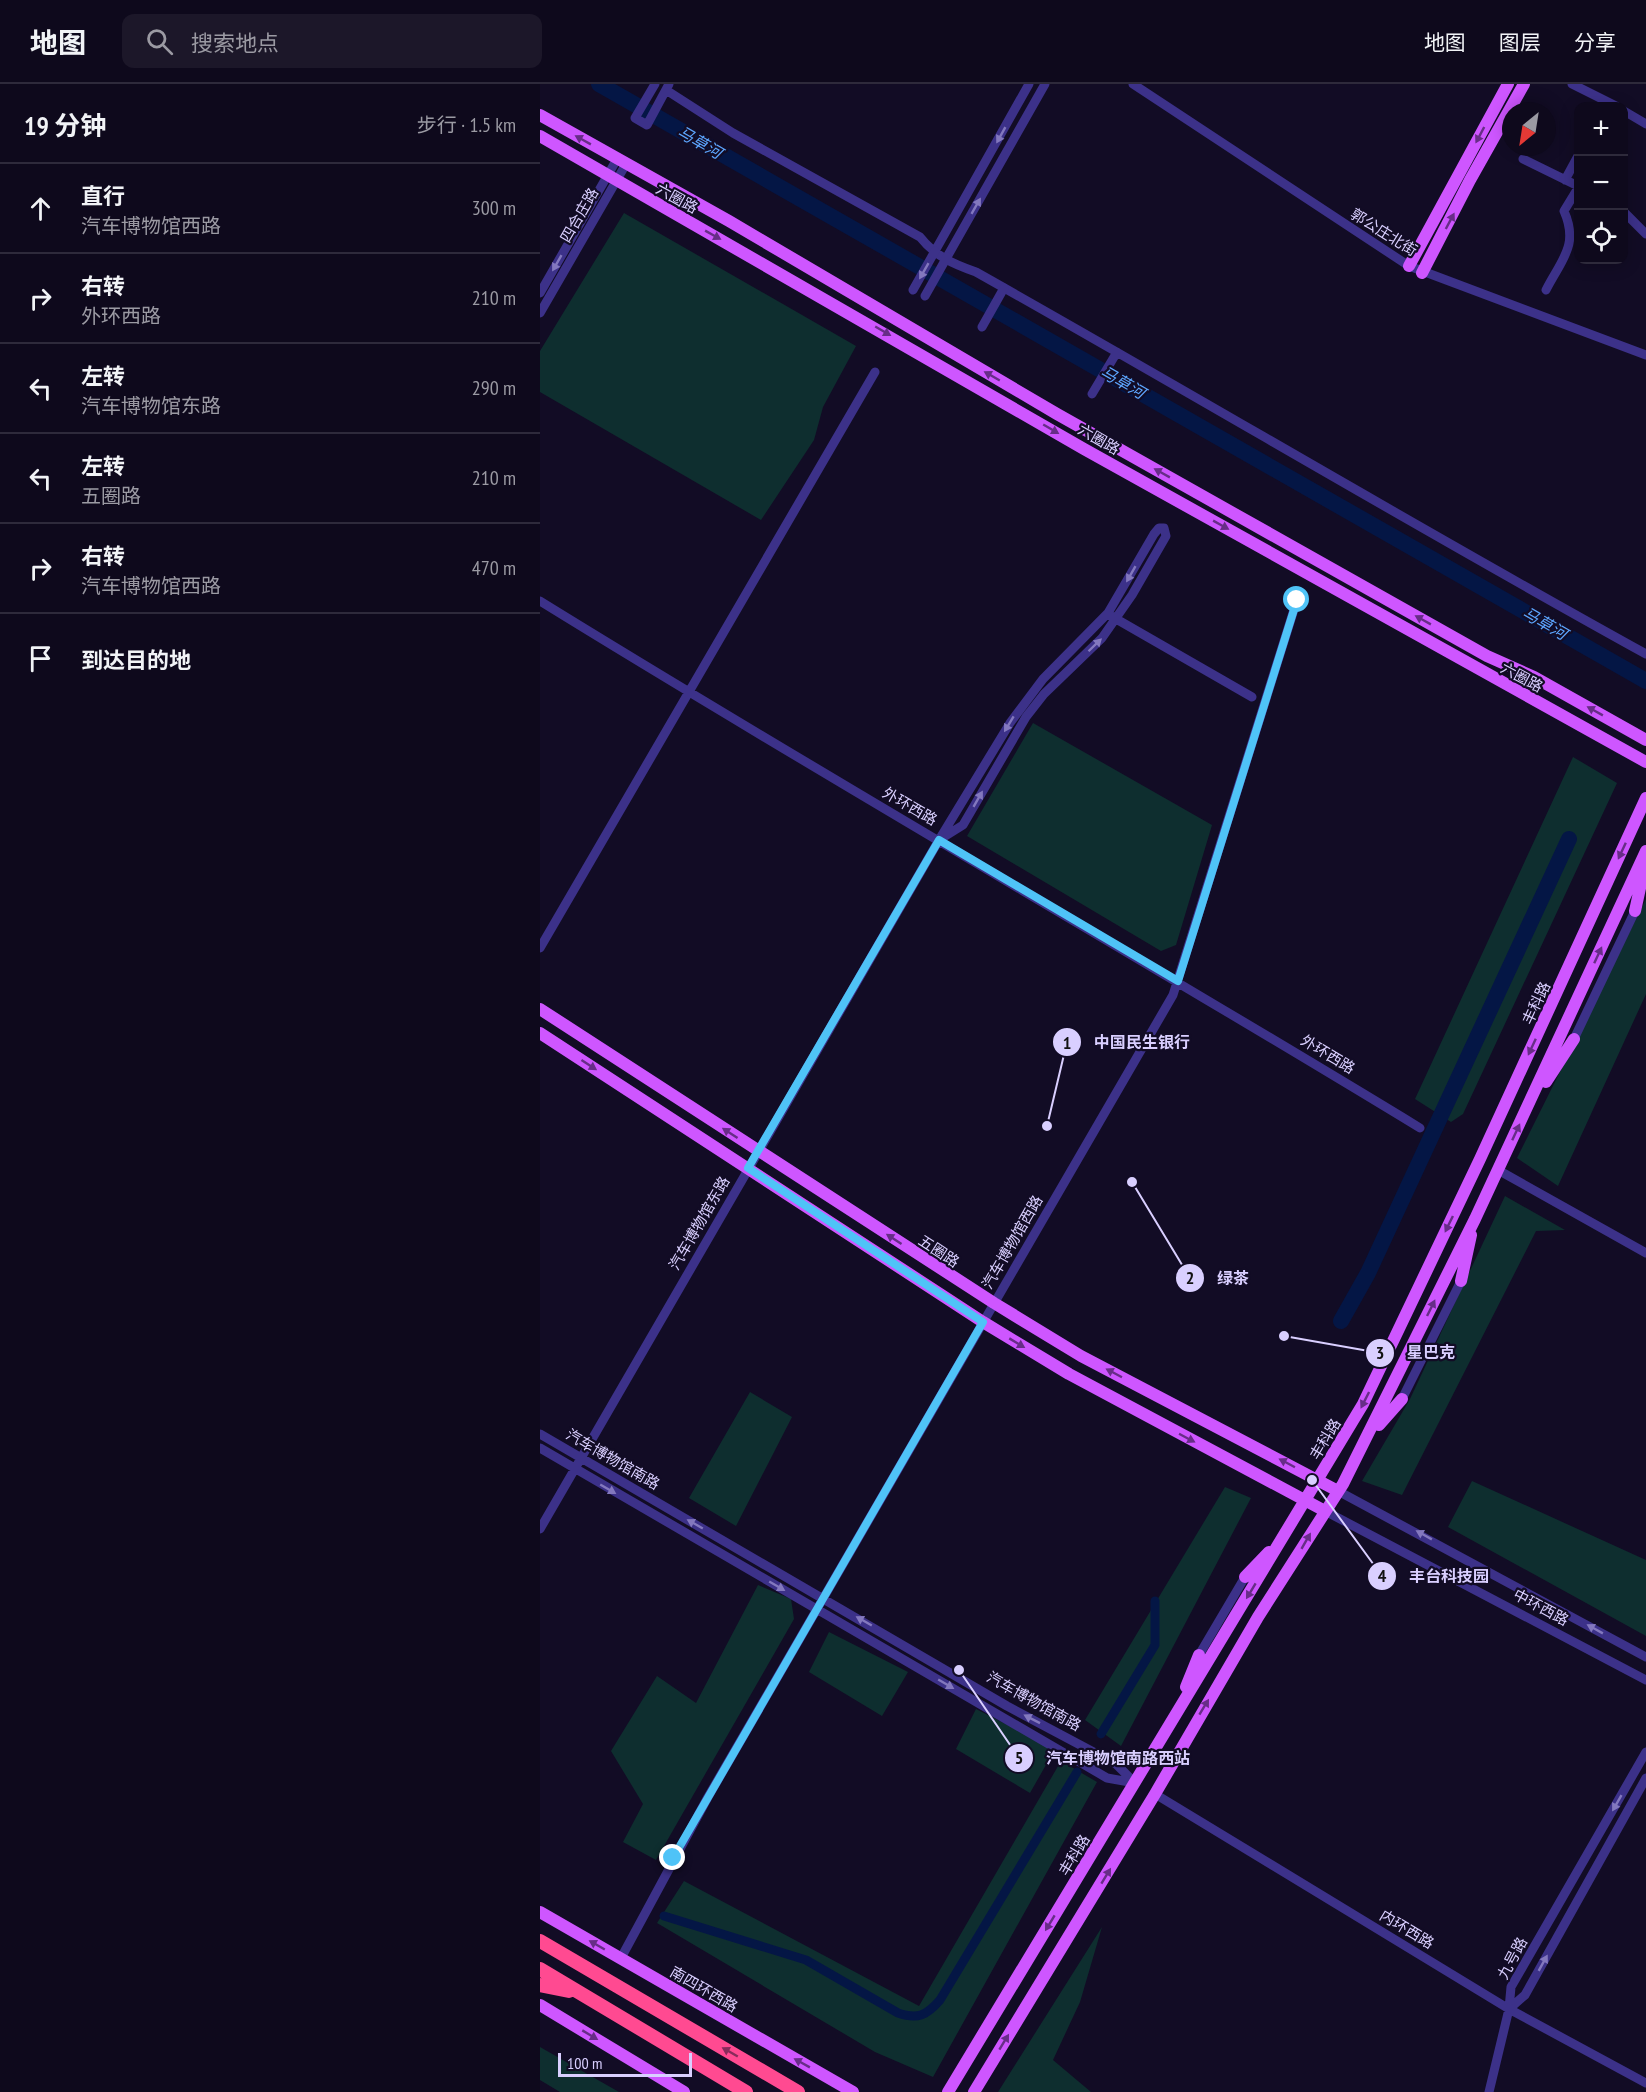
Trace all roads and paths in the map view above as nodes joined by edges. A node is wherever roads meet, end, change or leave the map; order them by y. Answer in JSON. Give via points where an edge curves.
{"nodes":[{"id":1,"x":653,"y":84,"type":"edge"},
{"id":2,"x":1029,"y":84,"type":"edge"},
{"id":3,"x":1045,"y":84,"type":"edge"},
{"id":4,"x":1133,"y":84,"type":"edge"},
{"id":5,"x":1508,"y":84,"type":"edge"},
{"id":6,"x":1524,"y":84,"type":"edge"},
{"id":7,"x":1572,"y":84,"type":"edge"},
{"id":8,"x":668,"y":87,"type":"edge"},
{"id":9,"x":1608,"y":102,"type":"edge"},
{"id":10,"x":1628,"y":114,"type":"edge"},
{"id":11,"x":540,"y":116,"type":"edge"},
{"id":12,"x":1646,"y":124,"type":"edge"},
{"id":13,"x":540,"y":136,"type":"edge"},
{"id":14,"x":1523,"y":159,"type":"dead end"},
{"id":15,"x":621,"y":161,"type":"junction"},
{"id":16,"x":1574,"y":163,"type":"edge"},
{"id":17,"x":612,"y":178,"type":"junction"},
{"id":18,"x":1565,"y":180,"type":"junction"},
{"id":19,"x":1574,"y":185,"type":"edge"},
{"id":20,"x":1574,"y":194,"type":"edge"},
{"id":21,"x":1628,"y":217,"type":"edge"},
{"id":22,"x":1646,"y":234,"type":"edge"},
{"id":23,"x":1409,"y":266,"type":"junction"},
{"id":24,"x":1422,"y":273,"type":"junction"},
{"id":25,"x":1004,"y":288,"type":"junction"},
{"id":26,"x":913,"y":290,"type":"dead end"},
{"id":27,"x":1546,"y":290,"type":"dead end"},
{"id":28,"x":540,"y":293,"type":"edge"},
{"id":29,"x":924,"y":296,"type":"dead end"},
{"id":30,"x":540,"y":313,"type":"edge"},
{"id":31,"x":982,"y":327,"type":"dead end"},
{"id":32,"x":1116,"y":352,"type":"junction"},
{"id":33,"x":1646,"y":355,"type":"edge"},
{"id":34,"x":875,"y":372,"type":"dead end"},
{"id":35,"x":1092,"y":394,"type":"dead end"},
{"id":36,"x":1297,"y":600,"type":"dead end"},
{"id":37,"x":540,"y":601,"type":"edge"},
{"id":38,"x":1112,"y":616,"type":"junction"},
{"id":39,"x":1646,"y":654,"type":"edge"},
{"id":40,"x":687,"y":692,"type":"junction"},
{"id":41,"x":1252,"y":697,"type":"dead end"},
{"id":42,"x":1646,"y":740,"type":"edge"},
{"id":43,"x":1646,"y":762,"type":"edge"},
{"id":44,"x":1646,"y":798,"type":"edge"},
{"id":45,"x":939,"y":840,"type":"junction"},
{"id":46,"x":1646,"y":851,"type":"edge"},
{"id":47,"x":1646,"y":861,"type":"edge"},
{"id":48,"x":1635,"y":911,"type":"joint"},
{"id":49,"x":540,"y":948,"type":"edge"},
{"id":50,"x":1178,"y":981,"type":"junction"},
{"id":51,"x":540,"y":1009,"type":"edge"},
{"id":52,"x":540,"y":1033,"type":"edge"},
{"id":53,"x":1574,"y":1039,"type":"joint"},
{"id":54,"x":1531,"y":1099,"type":"junction"},
{"id":55,"x":1420,"y":1128,"type":"dead end"},
{"id":56,"x":758,"y":1152,"type":"junction"},
{"id":57,"x":748,"y":1168,"type":"junction"},
{"id":58,"x":1498,"y":1170,"type":"junction"},
{"id":59,"x":1475,"y":1218,"type":"junction"},
{"id":60,"x":1646,"y":1253,"type":"edge"},
{"id":61,"x":1461,"y":1281,"type":"joint"},
{"id":62,"x":994,"y":1303,"type":"junction"},
{"id":63,"x":983,"y":1322,"type":"junction"},
{"id":64,"x":1402,"y":1400,"type":"joint"},
{"id":65,"x":540,"y":1434,"type":"edge"},
{"id":66,"x":1368,"y":1437,"type":"junction"},
{"id":67,"x":540,"y":1448,"type":"edge"},
{"id":68,"x":581,"y":1457,"type":"junction"},
{"id":69,"x":574,"y":1468,"type":"junction"},
{"id":70,"x":1318,"y":1480,"type":"junction"},
{"id":71,"x":1338,"y":1491,"type":"junction"},
{"id":72,"x":1306,"y":1499,"type":"junction"},
{"id":73,"x":1325,"y":1511,"type":"junction"},
{"id":74,"x":540,"y":1529,"type":"edge"},
{"id":75,"x":1281,"y":1541,"type":"junction"},
{"id":76,"x":1245,"y":1578,"type":"joint"},
{"id":77,"x":824,"y":1598,"type":"junction"},
{"id":78,"x":817,"y":1610,"type":"junction"},
{"id":79,"x":1199,"y":1655,"type":"joint"},
{"id":80,"x":1646,"y":1657,"type":"edge"},
{"id":81,"x":1646,"y":1680,"type":"edge"},
{"id":82,"x":1184,"y":1703,"type":"junction"},
{"id":83,"x":1646,"y":1752,"type":"edge"},
{"id":84,"x":1646,"y":1778,"type":"edge"},
{"id":85,"x":1135,"y":1783,"type":"junction"},
{"id":86,"x":1155,"y":1794,"type":"junction"},
{"id":87,"x":540,"y":1912,"type":"edge"},
{"id":88,"x":540,"y":1941,"type":"edge"},
{"id":89,"x":621,"y":1958,"type":"junction"},
{"id":90,"x":540,"y":1969,"type":"edge"},
{"id":91,"x":540,"y":1985,"type":"edge"},
{"id":92,"x":580,"y":1993,"type":"junction"},
{"id":93,"x":540,"y":2005,"type":"edge"},
{"id":94,"x":1509,"y":2009,"type":"junction"},
{"id":95,"x":1646,"y":2083,"type":"edge"},
{"id":96,"x":684,"y":2092,"type":"edge"},
{"id":97,"x":746,"y":2092,"type":"edge"},
{"id":98,"x":798,"y":2092,"type":"edge"},
{"id":99,"x":853,"y":2092,"type":"edge"},
{"id":100,"x":948,"y":2092,"type":"edge"},
{"id":101,"x":974,"y":2092,"type":"edge"},
{"id":102,"x":1489,"y":2092,"type":"edge"}],
"edges":[{"from":1,"to":8,"type":"street","via":[[635,118],[646,125]]},
{"from":2,"to":26,"type":"street","one_way":true,"bridge":true},
{"from":29,"to":3,"type":"street","one_way":true,"bridge":true},
{"from":4,"to":23,"type":"street","name":"郭公庄北街"},
{"from":5,"to":23,"type":"main road","one_way":true},
{"from":24,"to":6,"type":"main road","one_way":true},
{"from":7,"to":9,"type":"street"},
{"from":8,"to":25,"type":"street","via":[[733,133],[920,237],[930,250],[950,262]]},
{"from":10,"to":12,"type":"street"},
{"from":15,"to":11,"type":"main road","name":"六圈路","one_way":true},
{"from":13,"to":17,"type":"main road","name":"六圈路"},
{"from":14,"to":18,"type":"street"},
{"from":15,"to":17,"type":"street","name":"四合庄路"},
{"from":42,"to":15,"type":"main road","name":"六圈路","one_way":true,"via":[[1534,677],[1487,656],[1068,420]]},
{"from":16,"to":18,"type":"street"},
{"from":17,"to":28,"type":"street","name":"四合庄路","one_way":true},
{"from":17,"to":30,"type":"street","name":"四合庄路"},
{"from":17,"to":43,"type":"main road","name":"六圈路","one_way":true,"via":[[1084,449]]},
{"from":18,"to":19,"type":"street"},
{"from":20,"to":27,"type":"street","via":[[1564,211],[1571,228],[1571,242]]},
{"from":21,"to":22,"type":"street"},
{"from":23,"to":24,"type":"street","name":"郭公庄北街"},
{"from":24,"to":33,"type":"street","name":"郭公庄北街"},
{"from":25,"to":31,"type":"street","bridge":true},
{"from":25,"to":32,"type":"street"},
{"from":32,"to":35,"type":"street"},
{"from":32,"to":39,"type":"street"},
{"from":34,"to":40,"type":"street"},
{"from":36,"to":50,"type":"street","name":"汽车博物馆西路"},
{"from":37,"to":40,"type":"street","name":"外环西路"},
{"from":38,"to":38,"type":"street","one_way":true,"via":[[1166,536],[1164,528],[1154,534]]},
{"from":38,"to":41,"type":"street"},
{"from":38,"to":45,"type":"street","via":[[1102,638],[1026,717],[963,825]]},
{"from":40,"to":45,"type":"street","name":"外环西路"},
{"from":40,"to":49,"type":"street"},
{"from":44,"to":70,"type":"main road","name":"丰科路","one_way":true,"via":[[1363,1404]]},
{"from":45,"to":50,"type":"street","name":"外环西路"},
{"from":45,"to":56,"type":"street","name":"汽车博物馆东路"},
{"from":54,"to":46,"type":"main road","one_way":true},
{"from":47,"to":48,"type":"main road"},
{"from":48,"to":53,"type":"street"},
{"from":50,"to":55,"type":"street","name":"外环西路"},
{"from":50,"to":62,"type":"street","name":"汽车博物馆西路"},
{"from":56,"to":51,"type":"main road","name":"五圈路","one_way":true},
{"from":52,"to":57,"type":"main road","one_way":true},
{"from":53,"to":54,"type":"main road"},
{"from":58,"to":54,"type":"main road","one_way":true},
{"from":56,"to":57,"type":"street","name":"汽车博物馆东路"},
{"from":62,"to":56,"type":"main road","name":"五圈路","one_way":true},
{"from":57,"to":63,"type":"main road"},
{"from":57,"to":68,"type":"street","name":"汽车博物馆东路"},
{"from":58,"to":59,"type":"main road"},
{"from":58,"to":60,"type":"street"},
{"from":59,"to":61,"type":"main road"},
{"from":66,"to":59,"type":"main road","one_way":true},
{"from":61,"to":64,"type":"street"},
{"from":62,"to":63,"type":"street","name":"汽车博物馆西路"},
{"from":70,"to":62,"type":"main road","name":"五圈路","one_way":true,"via":[[1081,1356]]},
{"from":63,"to":72,"type":"main road","one_way":true,"via":[[1069,1374]]},
{"from":63,"to":77,"type":"street","name":"汽车博物馆西路"},
{"from":64,"to":66,"type":"main road"},
{"from":65,"to":68,"type":"street","name":"汽车博物馆南路"},
{"from":66,"to":71,"type":"main road"},
{"from":67,"to":69,"type":"street","name":"汽车博物馆南路"},
{"from":68,"to":69,"type":"street","name":"汽车博物馆东路"},
{"from":77,"to":68,"type":"street","name":"汽车博物馆南路","one_way":true},
{"from":69,"to":74,"type":"street","name":"汽车博物馆东路"},
{"from":69,"to":78,"type":"street","name":"汽车博物馆南路","one_way":true},
{"from":70,"to":71,"type":"main road","name":"五圈路"},
{"from":70,"to":72,"type":"main road","name":"丰科路"},
{"from":71,"to":73,"type":"main road"},
{"from":80,"to":71,"type":"street","name":"中环西路","one_way":true},
{"from":72,"to":73,"type":"main road"},
{"from":72,"to":75,"type":"main road","name":"丰科路"},
{"from":73,"to":81,"type":"street","name":"中环西路"},
{"from":86,"to":73,"type":"main road","one_way":true},
{"from":75,"to":76,"type":"main road"},
{"from":75,"to":82,"type":"main road","name":"丰科路","one_way":true},
{"from":76,"to":79,"type":"street"},
{"from":77,"to":78,"type":"street","name":"汽车博物馆西路"},
{"from":85,"to":77,"type":"street","name":"汽车博物馆南路","one_way":true,"via":[[1116,1764],[1007,1706]]},
{"from":78,"to":85,"type":"street","name":"汽车博物馆南路","one_way":true,"via":[[1107,1778]]},
{"from":78,"to":89,"type":"street","name":"汽车博物馆西路","via":[[690,1828]]},
{"from":79,"to":82,"type":"main road","via":[[1185,1689]]},
{"from":82,"to":85,"type":"main road","name":"丰科路"},
{"from":83,"to":94,"type":"street","name":"九号路","one_way":true,"via":[[1511,1987]]},
{"from":94,"to":84,"type":"street","name":"九号路","one_way":true,"via":[[1525,1995]]},
{"from":85,"to":100,"type":"main road","name":"丰科路","one_way":true},
{"from":86,"to":94,"type":"street","name":"内环西路"},
{"from":101,"to":86,"type":"main road","one_way":true},
{"from":89,"to":87,"type":"main road","name":"南四环西路","one_way":true},
{"from":98,"to":88,"type":"highway","one_way":true},
{"from":99,"to":89,"type":"main road","name":"南四环西路","one_way":true},
{"from":90,"to":92,"type":"highway"},
{"from":91,"to":92,"type":"highway"},
{"from":92,"to":97,"type":"highway"},
{"from":93,"to":96,"type":"main road","one_way":true},
{"from":94,"to":95,"type":"street","name":"内环西路"},
{"from":94,"to":102,"type":"street"}]}
